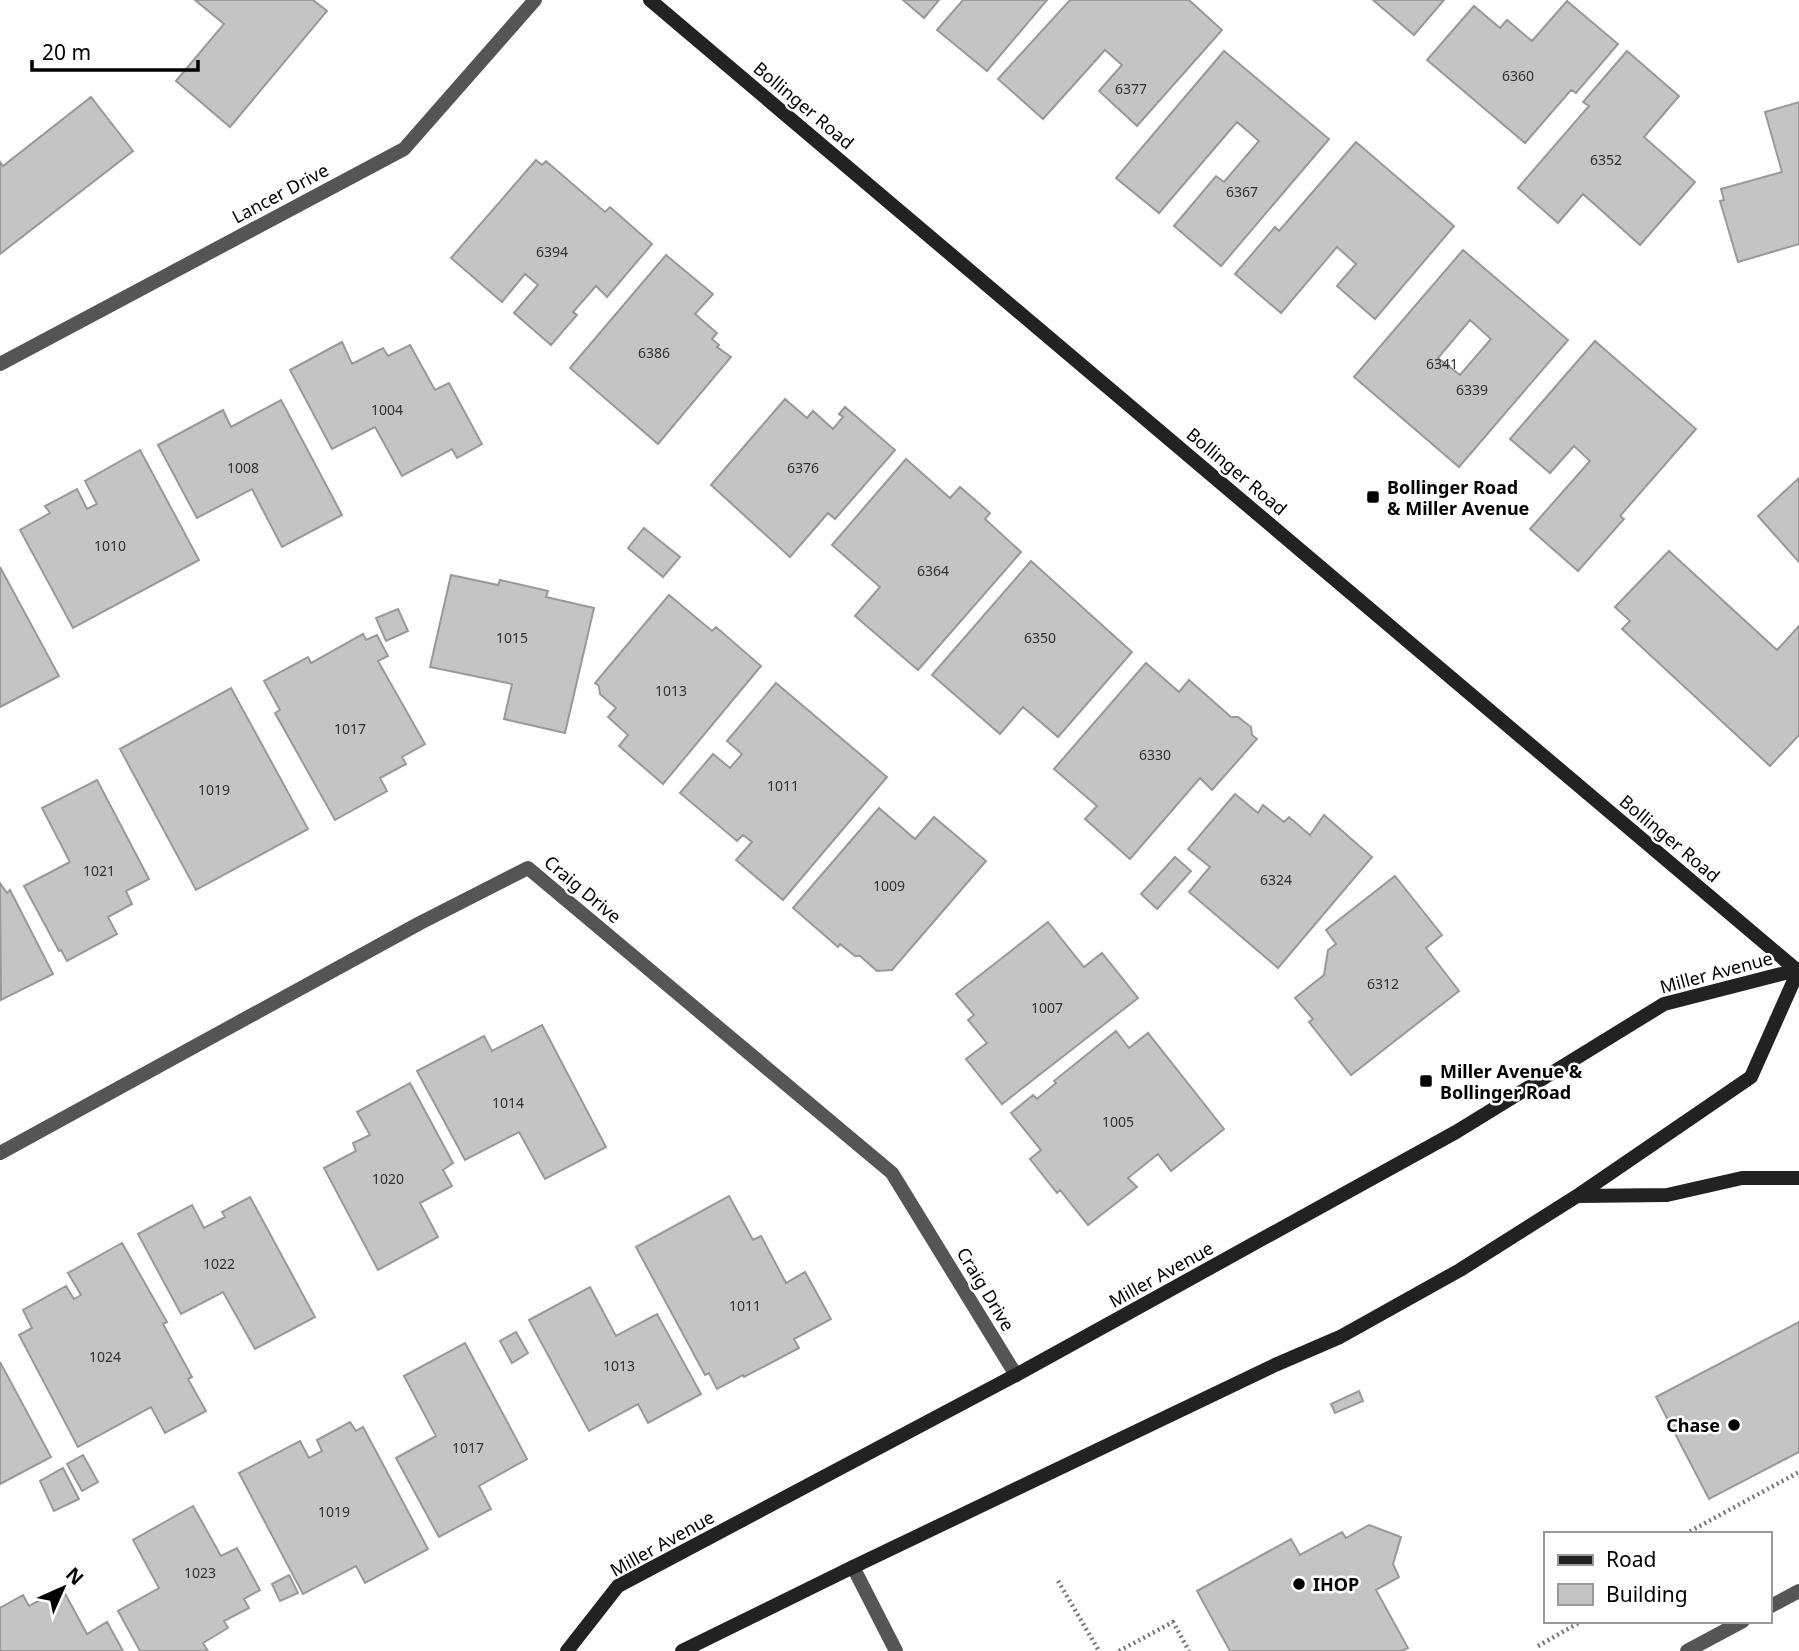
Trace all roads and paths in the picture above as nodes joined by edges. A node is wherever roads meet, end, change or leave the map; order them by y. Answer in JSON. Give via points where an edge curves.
{"nodes":[{"id":1,"x":535,"y":0,"type":"edge"},
{"id":2,"x":650,"y":0,"type":"edge"},
{"id":3,"x":0,"y":364,"type":"edge"},
{"id":4,"x":1798,"y":970,"type":"edge"},
{"id":5,"x":0,"y":1153,"type":"edge"},
{"id":6,"x":1799,"y":1178,"type":"edge"},
{"id":7,"x":1577,"y":1196,"type":"junction"},
{"id":8,"x":1016,"y":1376,"type":"junction"},
{"id":9,"x":1799,"y":1472,"type":"edge"},
{"id":10,"x":1689,"y":1532,"type":"edge"},
{"id":11,"x":853,"y":1567,"type":"junction"},
{"id":12,"x":1058,"y":1581,"type":"dead end"},
{"id":13,"x":1799,"y":1591,"type":"edge"},
{"id":14,"x":1771,"y":1606,"type":"edge"},
{"id":15,"x":1578,"y":1623,"type":"edge"},
{"id":16,"x":1739,"y":1623,"type":"edge"},
{"id":17,"x":1538,"y":1646,"type":"dead end"},
{"id":18,"x":567,"y":1651,"type":"edge"},
{"id":19,"x":682,"y":1651,"type":"edge"},
{"id":20,"x":896,"y":1651,"type":"edge"},
{"id":21,"x":1098,"y":1651,"type":"edge"},
{"id":22,"x":1119,"y":1651,"type":"edge"},
{"id":23,"x":1189,"y":1651,"type":"edge"},
{"id":24,"x":1687,"y":1651,"type":"edge"}],
"edges":[{"from":1,"to":3,"type":"street","name":"Lancer Drive","via":[[404,149]]},
{"from":2,"to":4,"type":"main road","name":"Bollinger Road"},
{"from":4,"to":7,"type":"main road","name":"Miller Avenue","via":[[1751,1077]]},
{"from":4,"to":8,"type":"main road","name":"Miller Avenue","via":[[1664,1004],[1456,1132]]},
{"from":5,"to":8,"type":"street","name":"Craig Drive","via":[[528,868],[892,1173]]},
{"from":6,"to":7,"type":"main road","via":[[1742,1178],[1667,1195]]},
{"from":7,"to":11,"type":"main road","name":"Miller Avenue","via":[[1460,1270],[1340,1337]]},
{"from":8,"to":18,"type":"main road","name":"Miller Avenue","via":[[618,1586]]},
{"from":9,"to":10,"type":"path"},
{"from":11,"to":19,"type":"main road","name":"Miller Avenue"},
{"from":11,"to":20,"type":"street"},
{"from":12,"to":21,"type":"path"},
{"from":13,"to":14,"type":"street"},
{"from":15,"to":17,"type":"path"},
{"from":16,"to":24,"type":"street"},
{"from":22,"to":23,"type":"path","via":[[1172,1622]]}]}
